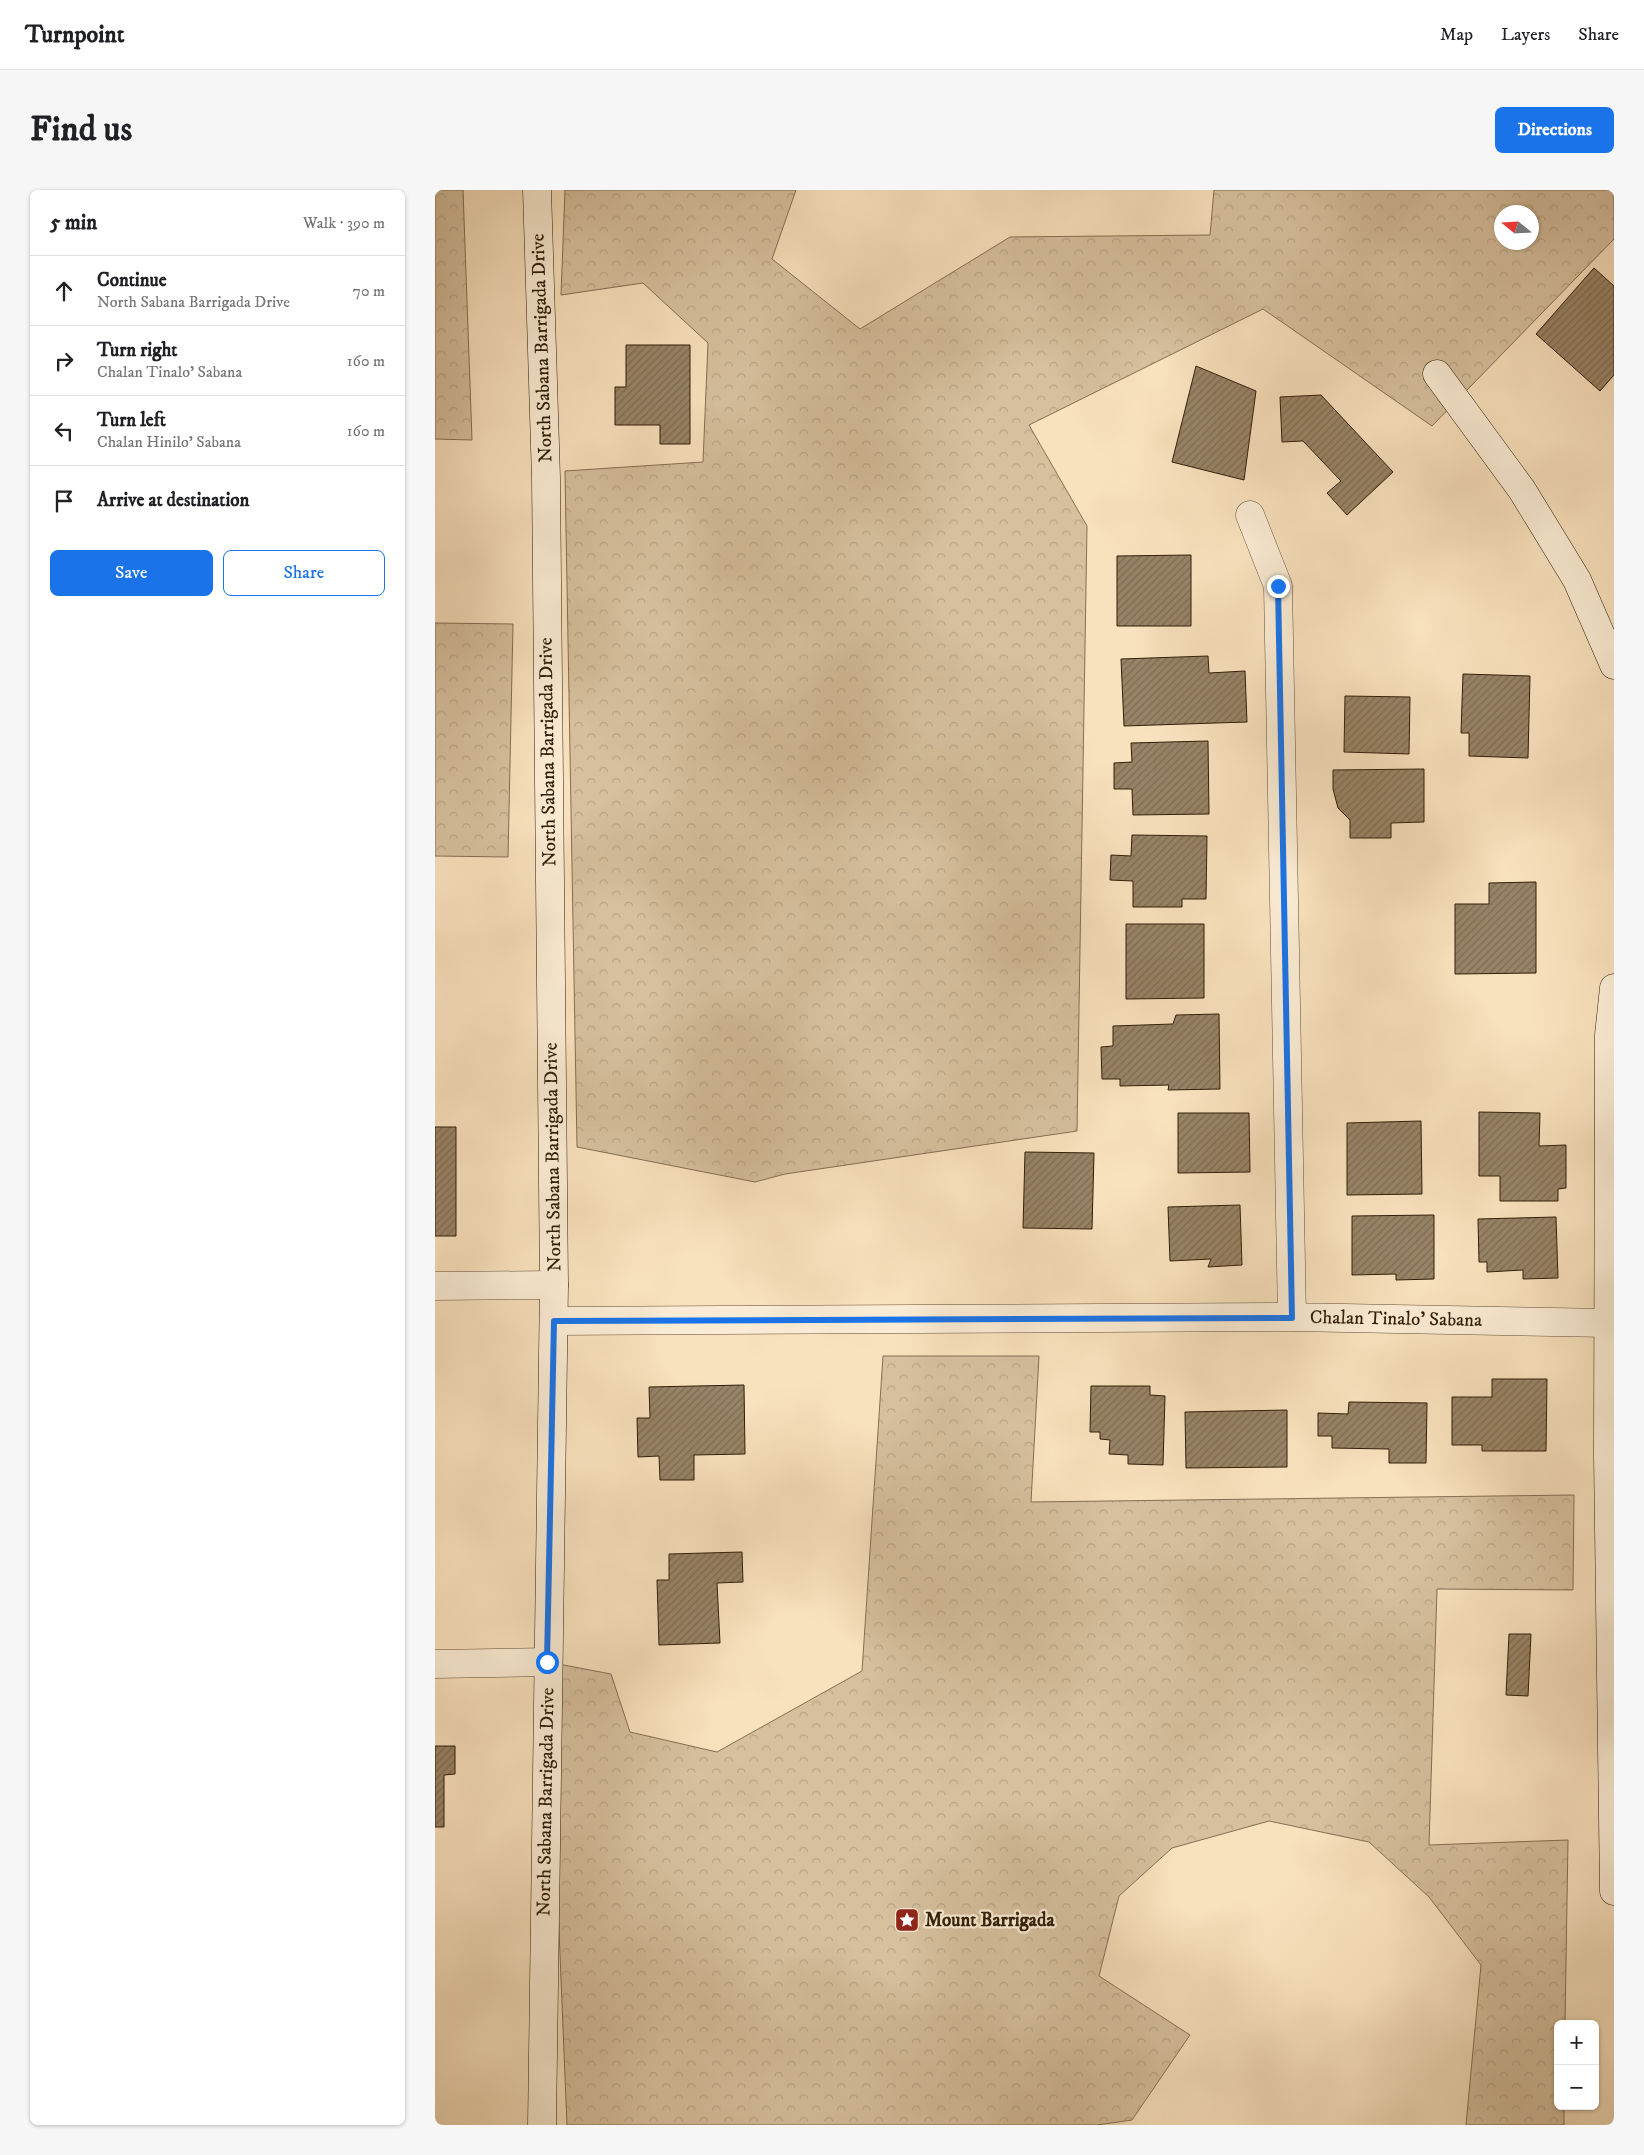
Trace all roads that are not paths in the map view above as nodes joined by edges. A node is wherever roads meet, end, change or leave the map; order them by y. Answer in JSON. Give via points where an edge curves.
{"nodes":[{"id":1,"x":537,"y":190,"type":"edge"},
{"id":2,"x":1437,"y":374,"type":"dead end"},
{"id":3,"x":1250,"y":515,"type":"dead end"},
{"id":4,"x":1614,"y":665,"type":"edge"},
{"id":5,"x":1614,"y":988,"type":"edge"},
{"id":6,"x":554,"y":1285,"type":"junction"},
{"id":7,"x":435,"y":1286,"type":"edge"},
{"id":8,"x":1292,"y":1318,"type":"junction"},
{"id":9,"x":554,"y":1321,"type":"junction"},
{"id":10,"x":1608,"y":1323,"type":"junction"},
{"id":11,"x":547,"y":1662,"type":"junction"},
{"id":12,"x":435,"y":1664,"type":"edge"},
{"id":13,"x":1614,"y":1891,"type":"edge"},
{"id":14,"x":542,"y":2125,"type":"edge"}],
"edges":[{"from":1,"to":6,"type":"main road","name":"North Sabana Barrigada Drive","via":[[545,478]]},
{"from":2,"to":4,"type":"main road","via":[[1522,490],[1572,572]]},
{"from":3,"to":8,"type":"main road","via":[[1278,586]]},
{"from":5,"to":10,"type":"main road","via":[[1609,1034]]},
{"from":6,"to":7,"type":"main road"},
{"from":6,"to":9,"type":"main road","name":"North Sabana Barrigada Drive"},
{"from":8,"to":9,"type":"main road","name":"Chalan Tinalo' Sabana"},
{"from":8,"to":10,"type":"main road","name":"Chalan Tinalo' Sabana"},
{"from":9,"to":11,"type":"main road","name":"North Sabana Barrigada Drive"},
{"from":10,"to":13,"type":"main road"},
{"from":11,"to":12,"type":"main road"},
{"from":11,"to":14,"type":"main road","name":"North Sabana Barrigada Drive"}]}
